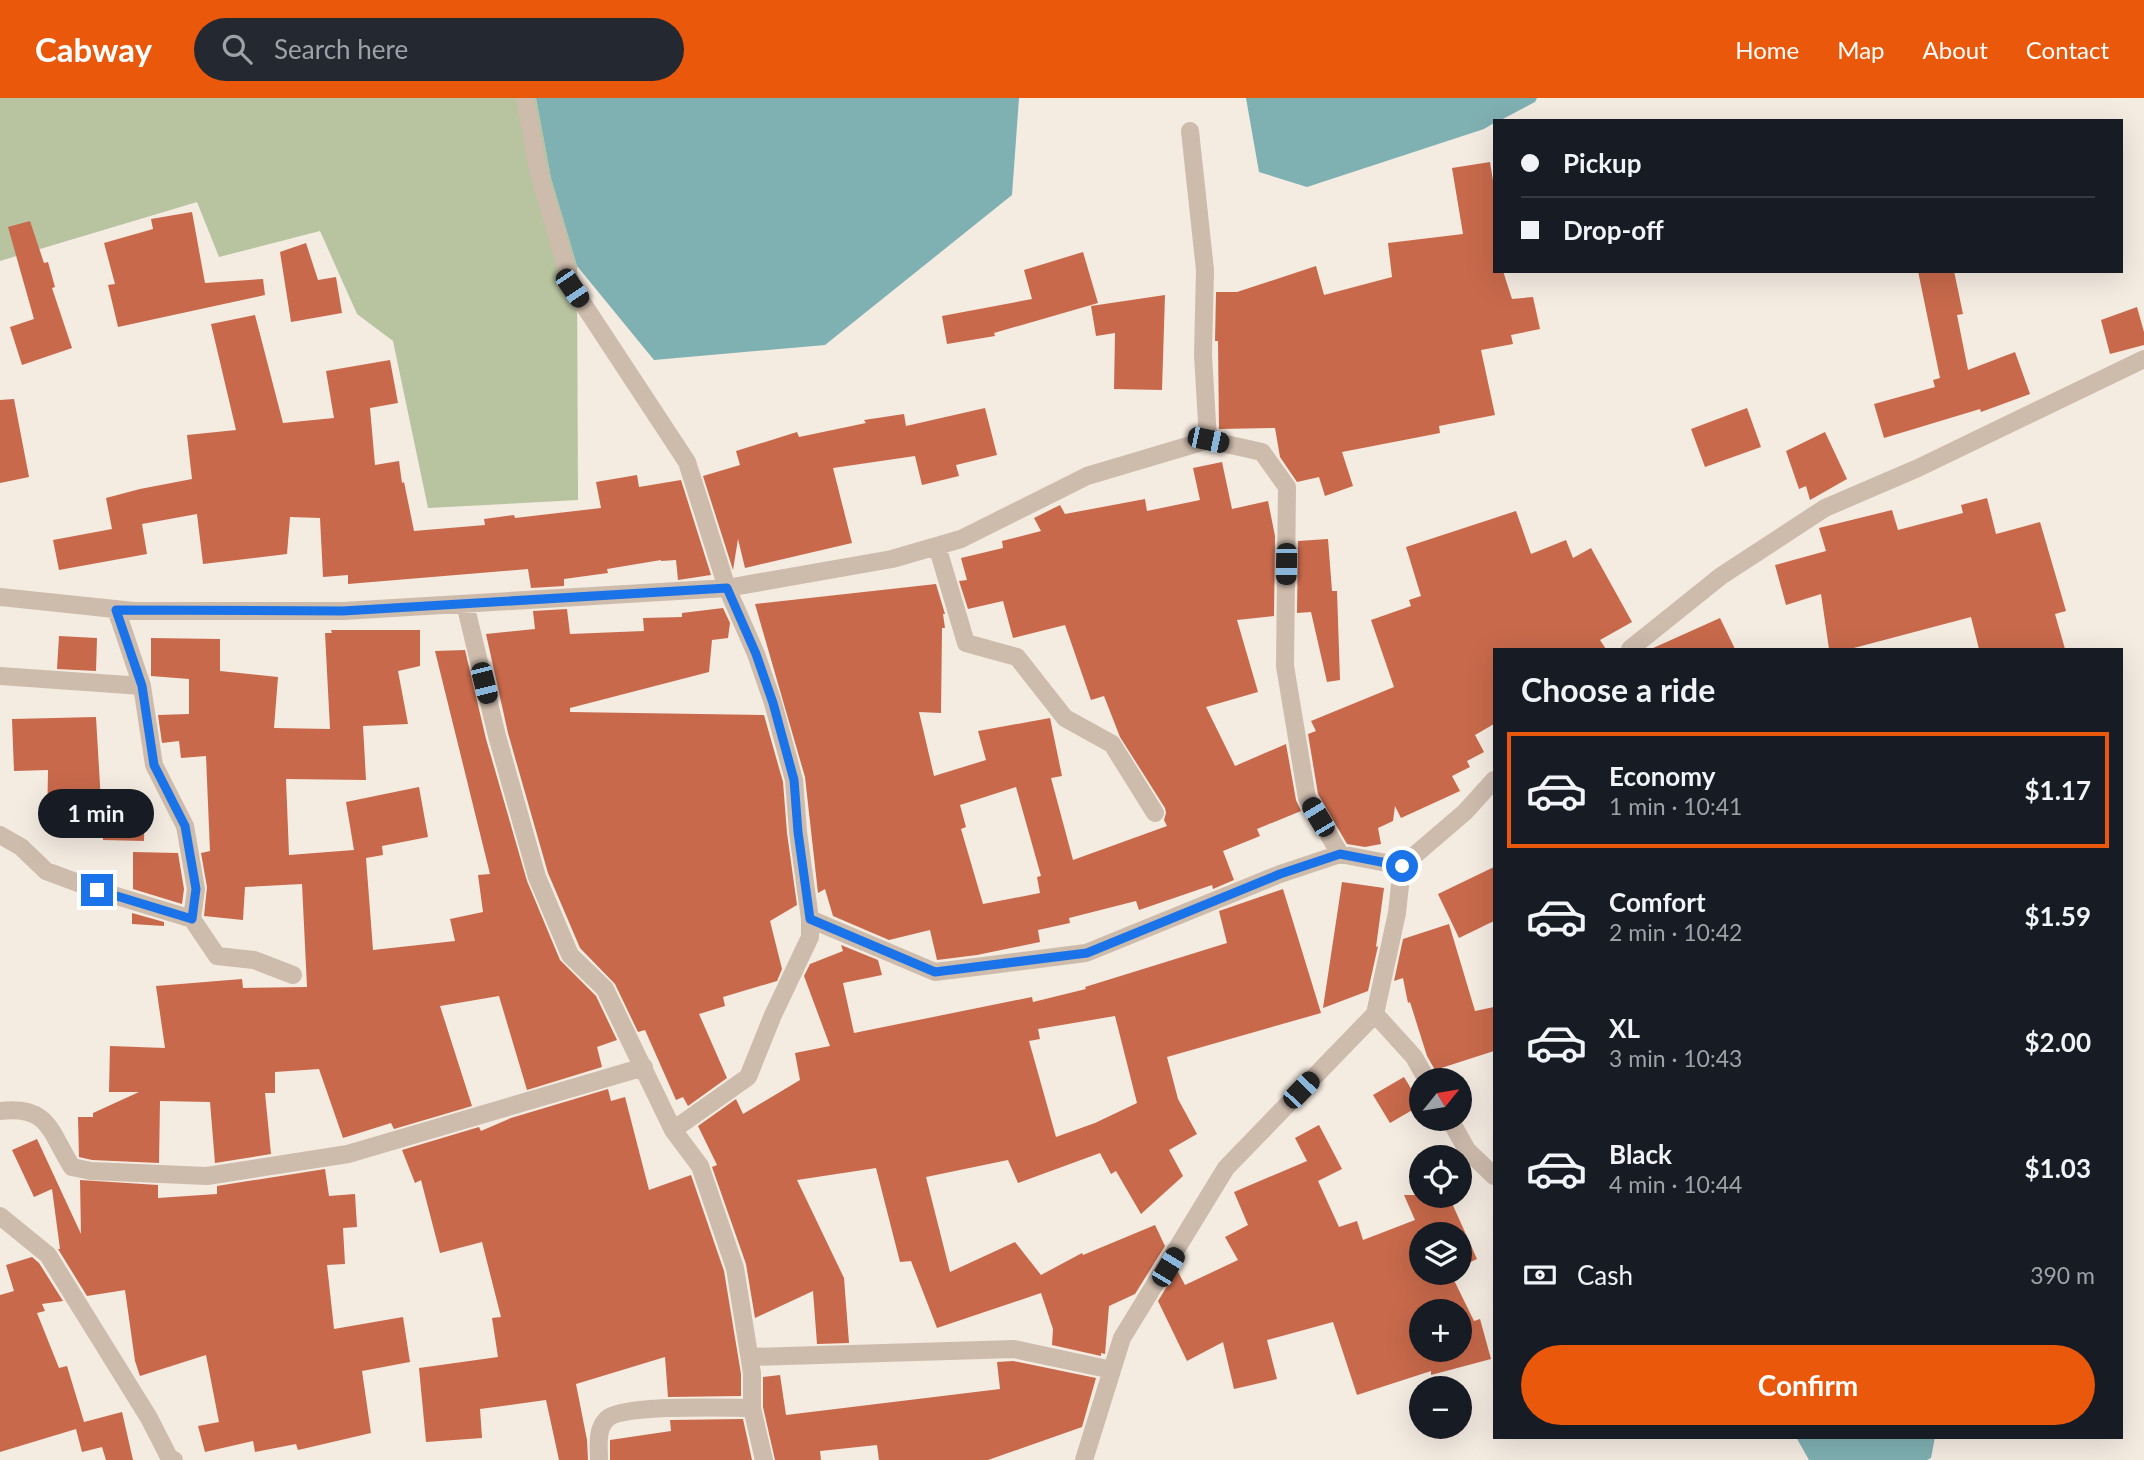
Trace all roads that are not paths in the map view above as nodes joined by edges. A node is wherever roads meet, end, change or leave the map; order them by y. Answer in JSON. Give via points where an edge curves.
{"nodes":[{"id":1,"x":525,"y":98,"type":"edge"},
{"id":2,"x":1190,"y":131,"type":"dead end"},
{"id":3,"x":2144,"y":359,"type":"edge"},
{"id":4,"x":1208,"y":440,"type":"junction"},
{"id":5,"x":937,"y":546,"type":"junction"},
{"id":6,"x":727,"y":588,"type":"junction"},
{"id":7,"x":0,"y":597,"type":"edge"},
{"id":8,"x":465,"y":604,"type":"junction"},
{"id":9,"x":116,"y":610,"type":"junction"},
{"id":10,"x":1631,"y":648,"type":"edge"},
{"id":11,"x":0,"y":676,"type":"edge"},
{"id":12,"x":142,"y":686,"type":"junction"},
{"id":13,"x":1493,"y":781,"type":"edge"},
{"id":14,"x":1154,"y":813,"type":"dead end"},
{"id":15,"x":0,"y":835,"type":"edge"},
{"id":16,"x":1340,"y":854,"type":"junction"},
{"id":17,"x":1402,"y":866,"type":"junction"},
{"id":18,"x":192,"y":919,"type":"junction"},
{"id":19,"x":810,"y":919,"type":"junction"},
{"id":20,"x":293,"y":975,"type":"dead end"},
{"id":21,"x":1376,"y":1014,"type":"junction"},
{"id":22,"x":644,"y":1066,"type":"junction"},
{"id":23,"x":1420,"y":1068,"type":"edge"},
{"id":24,"x":0,"y":1111,"type":"edge"},
{"id":25,"x":673,"y":1130,"type":"junction"},
{"id":26,"x":1456,"y":1131,"type":"edge"},
{"id":27,"x":1493,"y":1175,"type":"edge"},
{"id":28,"x":0,"y":1216,"type":"edge"},
{"id":29,"x":750,"y":1357,"type":"junction"},
{"id":30,"x":1112,"y":1370,"type":"junction"},
{"id":31,"x":752,"y":1408,"type":"junction"},
{"id":32,"x":174,"y":1460,"type":"edge"},
{"id":33,"x":599,"y":1460,"type":"edge"},
{"id":34,"x":764,"y":1460,"type":"edge"},
{"id":35,"x":1084,"y":1460,"type":"edge"}],
"edges":[{"from":1,"to":6,"type":"street","via":[[538,170],[572,288],[687,462]]},
{"from":2,"to":4,"type":"street","via":[[1205,270]]},
{"from":3,"to":10,"type":"street","via":[[1825,508],[1721,576]]},
{"from":4,"to":5,"type":"street","via":[[1087,476],[961,539]]},
{"from":4,"to":16,"type":"street","via":[[1262,452],[1287,487],[1284,666],[1307,798]]},
{"from":5,"to":6,"type":"street","via":[[892,559]]},
{"from":5,"to":14,"type":"street","via":[[967,643],[1017,657],[1065,718],[1112,744]]},
{"from":6,"to":8,"type":"street"},
{"from":6,"to":19,"type":"street","via":[[756,654],[794,780]]},
{"from":7,"to":9,"type":"street"},
{"from":8,"to":9,"type":"street","via":[[343,611]]},
{"from":8,"to":22,"type":"street","via":[[537,877],[570,955],[605,989]]},
{"from":9,"to":12,"type":"street"},
{"from":11,"to":12,"type":"street"},
{"from":12,"to":18,"type":"street","via":[[154,765],[185,826],[196,889]]},
{"from":13,"to":17,"type":"street"},
{"from":15,"to":18,"type":"street","via":[[46,871]]},
{"from":16,"to":17,"type":"street"},
{"from":16,"to":19,"type":"street","via":[[1087,953],[935,972]]},
{"from":17,"to":21,"type":"street"},
{"from":18,"to":20,"type":"street","via":[[217,956],[254,960]]},
{"from":19,"to":25,"type":"street","via":[[810,937],[748,1077]]},
{"from":21,"to":23,"type":"street"},
{"from":21,"to":30,"type":"street","via":[[1226,1168],[1122,1338]]},
{"from":22,"to":24,"type":"street","via":[[348,1154],[207,1176],[72,1167],[49,1124],[27,1110]]},
{"from":22,"to":25,"type":"street"},
{"from":25,"to":29,"type":"street","via":[[700,1166],[735,1268]]},
{"from":26,"to":27,"type":"street","via":[[1467,1150]]},
{"from":28,"to":32,"type":"street","via":[[48,1255]]},
{"from":29,"to":30,"type":"street","via":[[1014,1349]]},
{"from":29,"to":31,"type":"street"},
{"from":30,"to":35,"type":"street"},
{"from":31,"to":33,"type":"street","via":[[637,1410],[611,1415],[600,1429]]},
{"from":31,"to":34,"type":"street"}]}
